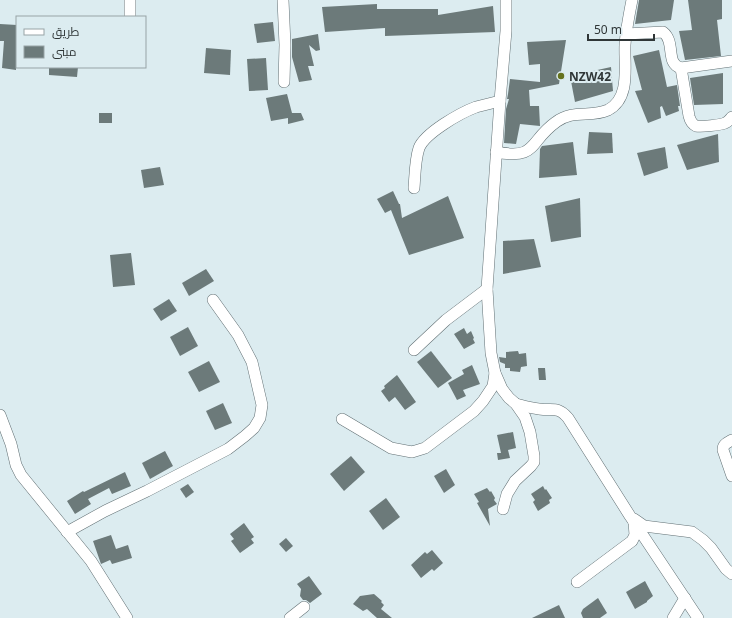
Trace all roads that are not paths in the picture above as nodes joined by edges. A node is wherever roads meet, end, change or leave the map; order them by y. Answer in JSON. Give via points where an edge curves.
{"nodes":[{"id":1,"x":130,"y":0,"type":"edge"},
{"id":2,"x":283,"y":0,"type":"edge"},
{"id":3,"x":506,"y":0,"type":"edge"},
{"id":4,"x":632,"y":0,"type":"edge"},
{"id":5,"x":130,"y":16,"type":"edge"},
{"id":6,"x":626,"y":34,"type":"junction"},
{"id":7,"x":732,"y":61,"type":"edge"},
{"id":8,"x":681,"y":68,"type":"junction"},
{"id":9,"x":284,"y":82,"type":"dead end"},
{"id":10,"x":500,"y":101,"type":"junction"},
{"id":11,"x":732,"y":117,"type":"edge"},
{"id":12,"x":496,"y":152,"type":"junction"},
{"id":13,"x":414,"y":188,"type":"dead end"},
{"id":14,"x":487,"y":289,"type":"junction"},
{"id":15,"x":213,"y":300,"type":"dead end"},
{"id":16,"x":414,"y":350,"type":"dead end"},
{"id":17,"x":495,"y":373,"type":"junction"},
{"id":18,"x":516,"y":404,"type":"junction"},
{"id":19,"x":0,"y":415,"type":"edge"},
{"id":20,"x":342,"y":419,"type":"dead end"},
{"id":21,"x":732,"y":440,"type":"edge"},
{"id":22,"x":732,"y":476,"type":"edge"},
{"id":23,"x":504,"y":509,"type":"dead end"},
{"id":24,"x":632,"y":519,"type":"junction"},
{"id":25,"x":67,"y":532,"type":"junction"},
{"id":26,"x":732,"y":574,"type":"edge"},
{"id":27,"x":577,"y":582,"type":"dead end"},
{"id":28,"x":685,"y":598,"type":"junction"},
{"id":29,"x":304,"y":607,"type":"dead end"},
{"id":30,"x":127,"y":618,"type":"edge"},
{"id":31,"x":290,"y":618,"type":"edge"},
{"id":32,"x":673,"y":618,"type":"edge"},
{"id":33,"x":698,"y":618,"type":"edge"}],
"edges":[{"from":1,"to":5,"type":"street"},
{"from":2,"to":9,"type":"street"},
{"from":3,"to":10,"type":"street"},
{"from":4,"to":6,"type":"street"},
{"from":6,"to":8,"type":"street","via":[[663,32],[669,39],[673,63]]},
{"from":6,"to":12,"type":"street","via":[[626,73],[620,99],[615,106],[600,113],[568,115],[560,119],[524,153],[516,155]]},
{"from":7,"to":8,"type":"street"},
{"from":8,"to":11,"type":"street","via":[[690,121],[693,124],[697,126],[724,123]]},
{"from":10,"to":12,"type":"street"},
{"from":10,"to":13,"type":"street","via":[[474,108],[458,116],[423,141],[419,149]]},
{"from":12,"to":14,"type":"street"},
{"from":14,"to":16,"type":"street","via":[[446,320]]},
{"from":14,"to":17,"type":"street","via":[[491,353]]},
{"from":15,"to":25,"type":"street","via":[[238,335],[252,362],[262,405],[260,418],[254,428],[228,449]]},
{"from":17,"to":18,"type":"street","via":[[502,390]]},
{"from":17,"to":20,"type":"street","via":[[493,386],[474,411],[425,448],[412,452],[391,448]]},
{"from":18,"to":23,"type":"street","via":[[525,417],[530,432],[534,462],[515,481],[507,494]]},
{"from":18,"to":24,"type":"street","via":[[563,412]]},
{"from":19,"to":25,"type":"street","via":[[21,475]]},
{"from":21,"to":22,"type":"street","via":[[723,446],[723,450]]},
{"from":24,"to":26,"type":"street","via":[[644,526],[692,532],[711,548]]},
{"from":24,"to":27,"type":"street","via":[[635,535],[632,541]]},
{"from":24,"to":28,"type":"street"},
{"from":25,"to":30,"type":"street","via":[[90,560]]},
{"from":28,"to":32,"type":"street"},
{"from":28,"to":33,"type":"street"},
{"from":29,"to":31,"type":"street"}]}
